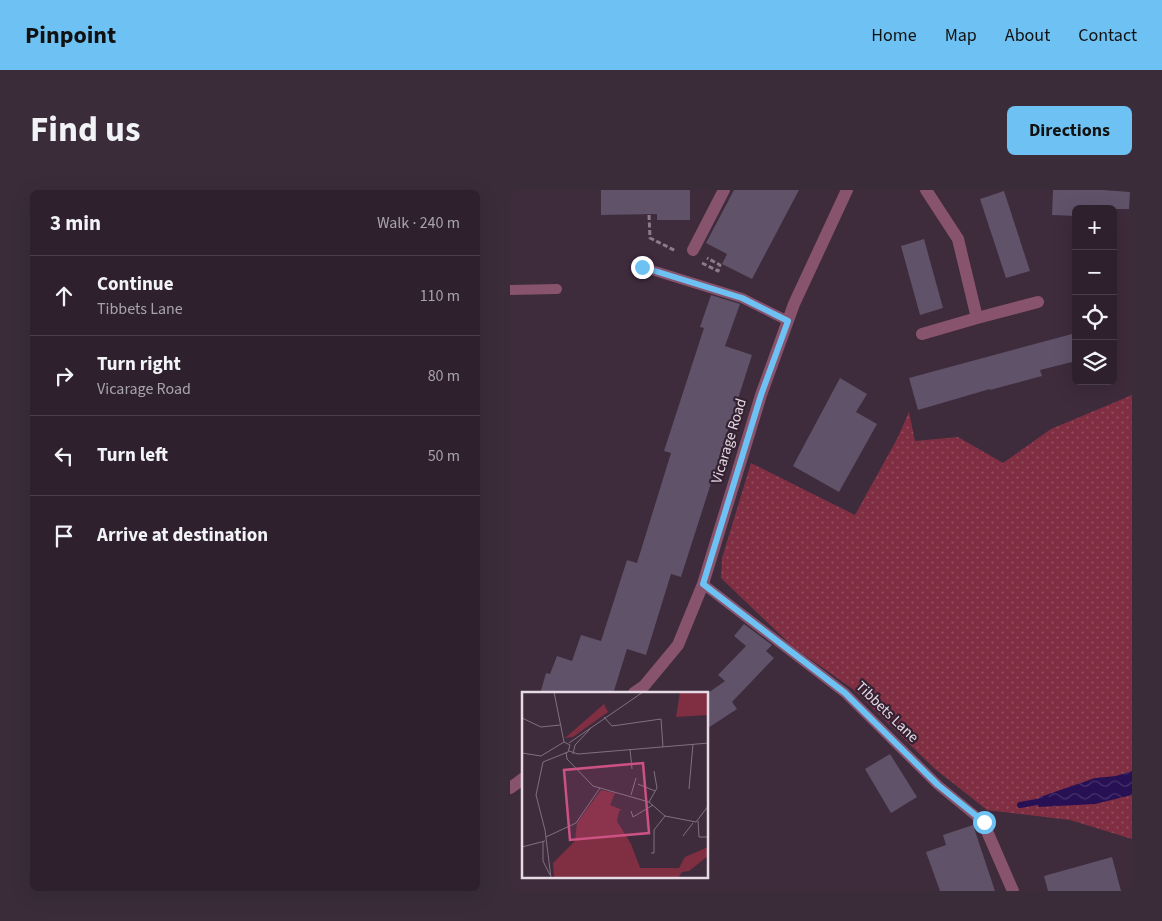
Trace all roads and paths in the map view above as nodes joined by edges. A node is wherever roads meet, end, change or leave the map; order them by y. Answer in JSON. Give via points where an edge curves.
{"nodes":[{"id":1,"x":724,"y":190,"type":"edge"},
{"id":2,"x":847,"y":190,"type":"edge"},
{"id":3,"x":926,"y":190,"type":"edge"},
{"id":4,"x":694,"y":250,"type":"dead end"},
{"id":5,"x":642,"y":267,"type":"dead end"},
{"id":6,"x":557,"y":289,"type":"dead end"},
{"id":7,"x":510,"y":290,"type":"edge"},
{"id":8,"x":1038,"y":302,"type":"dead end"},
{"id":9,"x":977,"y":318,"type":"junction"},
{"id":10,"x":788,"y":321,"type":"junction"},
{"id":11,"x":922,"y":334,"type":"dead end"},
{"id":12,"x":703,"y":584,"type":"junction"},
{"id":13,"x":636,"y":692,"type":"edge"},
{"id":14,"x":522,"y":779,"type":"edge"},
{"id":15,"x":510,"y":788,"type":"edge"},
{"id":16,"x":984,"y":822,"type":"joint"},
{"id":17,"x":1013,"y":891,"type":"edge"}],
"edges":[{"from":1,"to":4,"type":"street"},
{"from":2,"to":10,"type":"street","name":"Vicarage Road"},
{"from":3,"to":9,"type":"street","via":[[958,239]]},
{"from":5,"to":10,"type":"lane","via":[[742,298]]},
{"from":6,"to":7,"type":"lane"},
{"from":8,"to":9,"type":"street"},
{"from":9,"to":11,"type":"street"},
{"from":10,"to":12,"type":"street","name":"Vicarage Road","via":[[758,404]]},
{"from":12,"to":13,"type":"street","name":"Vicarage Road","via":[[678,645]]},
{"from":12,"to":16,"type":"lane","name":"Tibbets Lane","via":[[845,693],[938,785]]},
{"from":14,"to":15,"type":"street"},
{"from":16,"to":17,"type":"street","name":"Tibbets Lane"}]}
